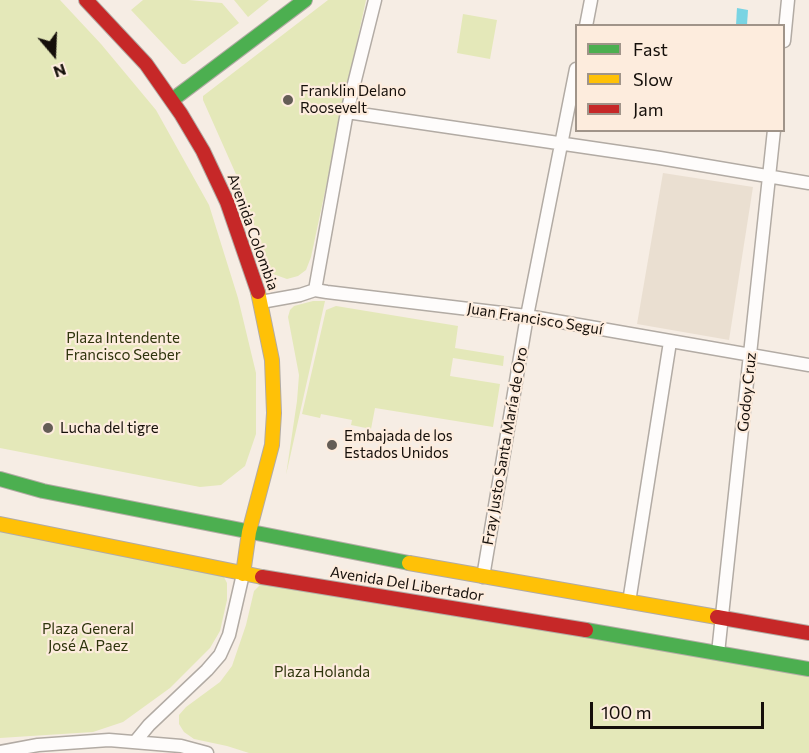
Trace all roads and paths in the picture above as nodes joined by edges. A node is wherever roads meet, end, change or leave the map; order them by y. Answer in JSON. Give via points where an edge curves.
{"nodes":[{"id":1,"x":86,"y":0,"type":"edge"},
{"id":2,"x":305,"y":0,"type":"edge"},
{"id":3,"x":375,"y":0,"type":"edge"},
{"id":4,"x":591,"y":0,"type":"edge"},
{"id":5,"x":788,"y":0,"type":"edge"},
{"id":6,"x":586,"y":24,"type":"edge"},
{"id":7,"x":785,"y":25,"type":"edge"},
{"id":8,"x":575,"y":74,"type":"edge"},
{"id":9,"x":172,"y":100,"type":"junction"},
{"id":10,"x":347,"y":112,"type":"junction"},
{"id":11,"x":774,"y":132,"type":"edge"},
{"id":12,"x":560,"y":144,"type":"junction"},
{"id":13,"x":770,"y":177,"type":"junction"},
{"id":14,"x":809,"y":183,"type":"edge"},
{"id":15,"x":315,"y":290,"type":"junction"},
{"id":16,"x":261,"y":302,"type":"junction"},
{"id":17,"x":527,"y":316,"type":"junction"},
{"id":18,"x":670,"y":342,"type":"junction"},
{"id":19,"x":750,"y":356,"type":"junction"},
{"id":20,"x":809,"y":365,"type":"edge"},
{"id":21,"x":0,"y":479,"type":"edge"},
{"id":22,"x":0,"y":489,"type":"edge"},
{"id":23,"x":43,"y":491,"type":"junction"},
{"id":24,"x":0,"y":524,"type":"edge"},
{"id":25,"x":249,"y":532,"type":"junction"},
{"id":26,"x":243,"y":574,"type":"junction"},
{"id":27,"x":483,"y":577,"type":"junction"},
{"id":28,"x":629,"y":602,"type":"junction"},
{"id":29,"x":722,"y":618,"type":"junction"},
{"id":30,"x":809,"y":633,"type":"edge"},
{"id":31,"x":718,"y":653,"type":"junction"},
{"id":32,"x":809,"y":669,"type":"edge"},
{"id":33,"x":135,"y":742,"type":"junction"},
{"id":34,"x":0,"y":752,"type":"edge"},
{"id":35,"x":207,"y":753,"type":"edge"}],
"edges":[{"from":1,"to":9,"type":"main road","name":"Avenida Colombia","via":[[131,47]]},
{"from":2,"to":9,"type":"main road"},
{"from":3,"to":10,"type":"street"},
{"from":4,"to":6,"type":"street"},
{"from":5,"to":7,"type":"street"},
{"from":8,"to":12,"type":"street","name":"Fray Justo Santa María de Oro"},
{"from":9,"to":16,"type":"main road","name":"Avenida Colombia","via":[[216,175]]},
{"from":10,"to":12,"type":"street"},
{"from":10,"to":15,"type":"street"},
{"from":11,"to":13,"type":"street","name":"Godoy Cruz"},
{"from":12,"to":13,"type":"street"},
{"from":12,"to":17,"type":"street","name":"Fray Justo Santa María de Oro"},
{"from":13,"to":14,"type":"street"},
{"from":13,"to":19,"type":"street","name":"Godoy Cruz"},
{"from":15,"to":16,"type":"street","name":"Juan Francisco Seguí"},
{"from":15,"to":17,"type":"street","name":"Juan Francisco Seguí"},
{"from":16,"to":25,"type":"main road","name":"Avenida Colombia","via":[[272,360],[274,413],[272,445]]},
{"from":17,"to":18,"type":"street","name":"Juan Francisco Seguí"},
{"from":17,"to":27,"type":"street","name":"Fray Justo Santa María de Oro"},
{"from":18,"to":19,"type":"street","name":"Juan Francisco Seguí"},
{"from":18,"to":28,"type":"street"},
{"from":19,"to":20,"type":"street","name":"Juan Francisco Seguí"},
{"from":19,"to":29,"type":"street","name":"Godoy Cruz"},
{"from":21,"to":23,"type":"main road","name":"Avenida Del Libertador"},
{"from":22,"to":23,"type":"main road","name":"Avenida Del Libertador"},
{"from":23,"to":25,"type":"main road","name":"Avenida Del Libertador"},
{"from":24,"to":26,"type":"main road","name":"Avenida Del Libertador"},
{"from":25,"to":26,"type":"main road","name":"Avenida Colombia"},
{"from":25,"to":27,"type":"main road","name":"Avenida Del Libertador"},
{"from":26,"to":31,"type":"main road","name":"Avenida Del Libertador"},
{"from":26,"to":33,"type":"street","via":[[229,635],[220,655]]},
{"from":27,"to":28,"type":"main road","name":"Avenida Del Libertador"},
{"from":28,"to":29,"type":"main road","name":"Avenida Del Libertador"},
{"from":29,"to":30,"type":"main road","name":"Avenida Del Libertador"},
{"from":29,"to":31,"type":"street","name":"Godoy Cruz"},
{"from":31,"to":32,"type":"main road","name":"Avenida Del Libertador"},
{"from":33,"to":34,"type":"street","via":[[73,742]]},
{"from":33,"to":35,"type":"street"}]}
